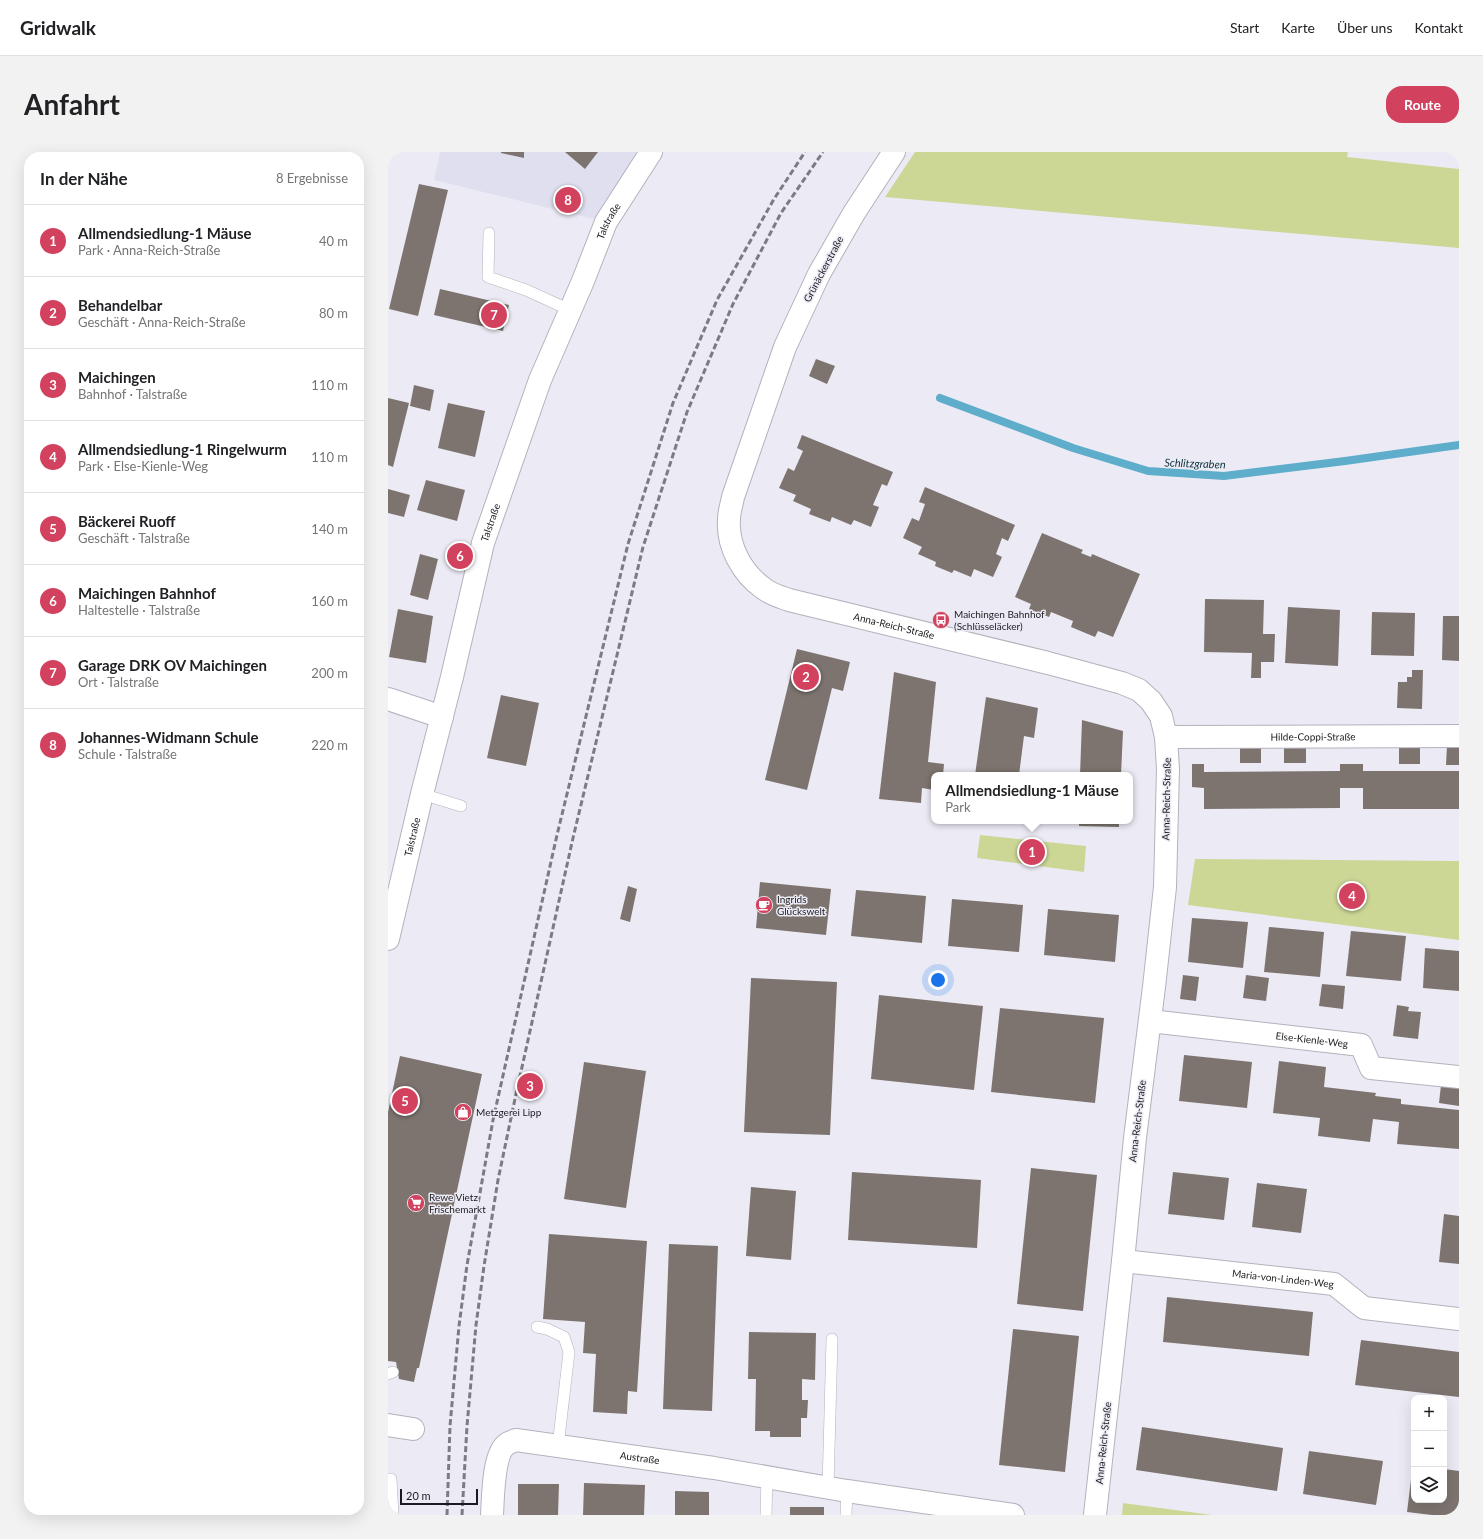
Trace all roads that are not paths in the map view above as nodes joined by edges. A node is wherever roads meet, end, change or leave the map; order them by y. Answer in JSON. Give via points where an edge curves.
{"nodes":[{"id":1,"x":651,"y":152,"type":"edge"},
{"id":2,"x":894,"y":152,"type":"edge"},
{"id":3,"x":489,"y":232,"type":"dead end"},
{"id":4,"x":570,"y":310,"type":"junction"},
{"id":5,"x":768,"y":394,"type":"joint"},
{"id":6,"x":388,"y":700,"type":"edge"},
{"id":7,"x":442,"y":717,"type":"junction"},
{"id":8,"x":1459,"y":736,"type":"edge"},
{"id":9,"x":1166,"y":737,"type":"junction"},
{"id":10,"x":422,"y":794,"type":"junction"},
{"id":11,"x":461,"y":806,"type":"dead end"},
{"id":12,"x":388,"y":939,"type":"edge"},
{"id":13,"x":1150,"y":1021,"type":"junction"},
{"id":14,"x":1459,"y":1077,"type":"edge"},
{"id":15,"x":1123,"y":1261,"type":"junction"},
{"id":16,"x":1459,"y":1319,"type":"edge"},
{"id":17,"x":537,"y":1327,"type":"dead end"},
{"id":18,"x":832,"y":1339,"type":"dead end"},
{"id":19,"x":388,"y":1425,"type":"edge"},
{"id":20,"x":414,"y":1429,"type":"dead end"},
{"id":21,"x":558,"y":1446,"type":"junction"},
{"id":22,"x":767,"y":1477,"type":"junction"},
{"id":23,"x":391,"y":1479,"type":"dead end"},
{"id":24,"x":837,"y":1489,"type":"junction"},
{"id":25,"x":393,"y":1515,"type":"edge"},
{"id":26,"x":492,"y":1515,"type":"edge"},
{"id":27,"x":766,"y":1515,"type":"edge"},
{"id":28,"x":846,"y":1515,"type":"edge"},
{"id":29,"x":1013,"y":1515,"type":"edge"},
{"id":30,"x":1095,"y":1515,"type":"edge"}],
"edges":[{"from":1,"to":4,"type":"street","name":"Talstraße","via":[[606,222]]},
{"from":2,"to":5,"type":"street","name":"Grünäckerstraße","via":[[854,212],[819,274],[785,347]]},
{"from":3,"to":4,"type":"lane","via":[[488,277],[526,290]]},
{"from":4,"to":7,"type":"street","name":"Talstraße","via":[[540,380],[483,543]]},
{"from":5,"to":9,"type":"street","name":"Anna-Reich-Straße","via":[[733,497],[729,518],[729,537],[736,557],[764,589],[789,600],[1122,683],[1139,690],[1151,701],[1161,716]]},
{"from":6,"to":7,"type":"street"},
{"from":7,"to":10,"type":"street","name":"Talstraße"},
{"from":8,"to":9,"type":"street","name":"Hilde-Coppi-Straße"},
{"from":9,"to":13,"type":"street","name":"Anna-Reich-Straße","via":[[1168,769],[1165,887]]},
{"from":10,"to":11,"type":"lane"},
{"from":10,"to":12,"type":"street","name":"Talstraße"},
{"from":13,"to":14,"type":"street","name":"Else-Kienle-Weg","via":[[1361,1045],[1371,1068]]},
{"from":13,"to":15,"type":"street","name":"Anna-Reich-Straße"},
{"from":15,"to":16,"type":"street","name":"Maria-von-Linden-Weg","via":[[1334,1284],[1364,1308]]},
{"from":15,"to":30,"type":"street","name":"Anna-Reich-Straße"},
{"from":17,"to":21,"type":"lane","via":[[564,1337],[569,1352]]},
{"from":18,"to":24,"type":"lane"},
{"from":19,"to":20,"type":"street"},
{"from":21,"to":22,"type":"street","name":"Austraße"},
{"from":21,"to":26,"type":"street","name":"Austraße","via":[[516,1440],[507,1444],[501,1451],[496,1466]]},
{"from":22,"to":24,"type":"street","name":"Austraße"},
{"from":22,"to":27,"type":"lane"},
{"from":23,"to":25,"type":"lane"},
{"from":24,"to":28,"type":"lane"},
{"from":24,"to":29,"type":"street","name":"Austraße"}]}
